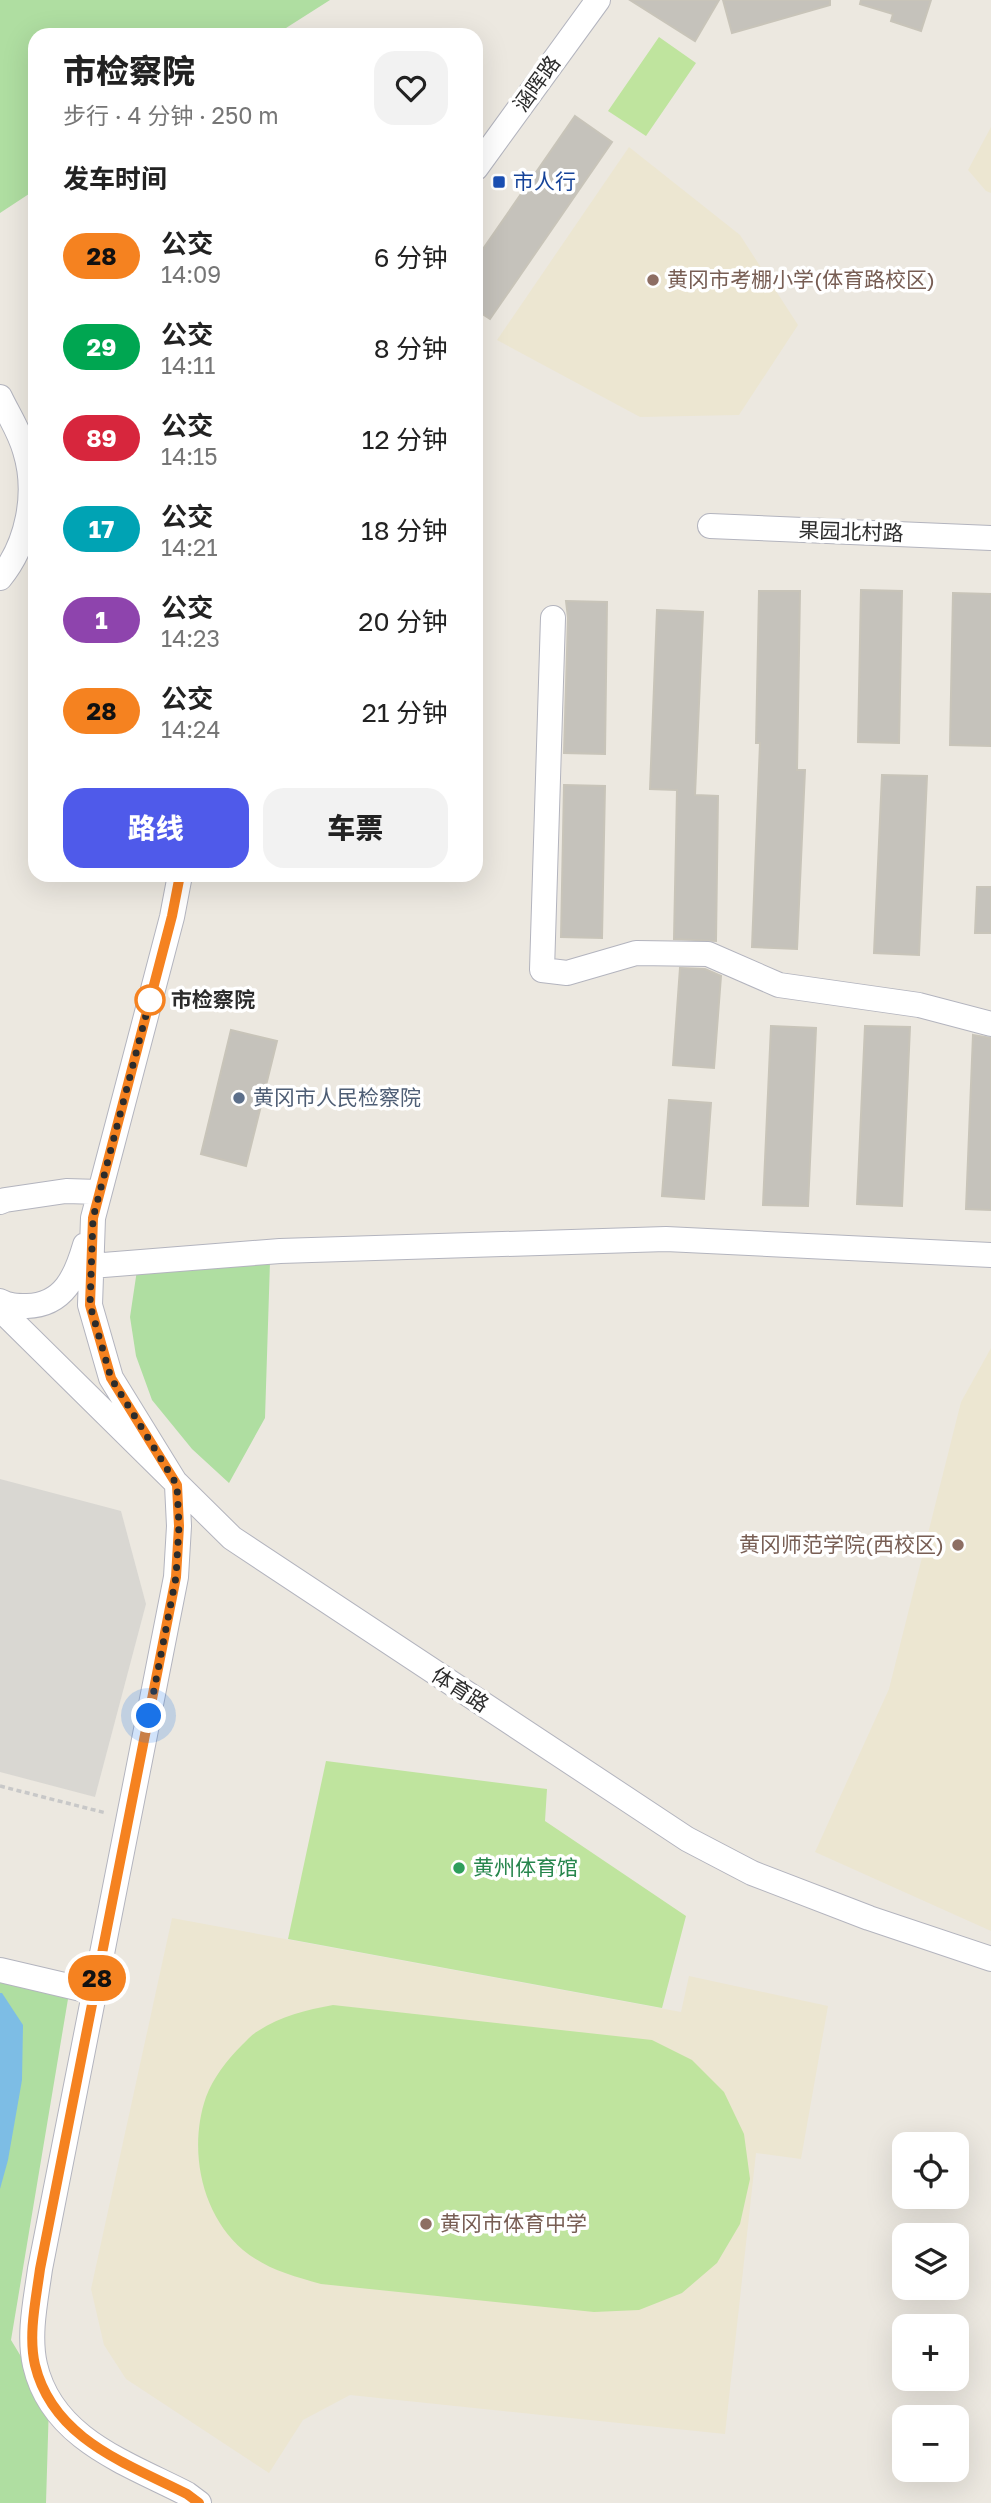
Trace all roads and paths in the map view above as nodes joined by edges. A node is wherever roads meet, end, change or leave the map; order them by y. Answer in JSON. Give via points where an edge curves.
{"nodes":[{"id":1,"x":598,"y":0,"type":"edge"},
{"id":2,"x":483,"y":158,"type":"edge"},
{"id":3,"x":0,"y":397,"type":"edge"},
{"id":4,"x":28,"y":462,"type":"edge"},
{"id":5,"x":28,"y":517,"type":"edge"},
{"id":6,"x":710,"y":526,"type":"dead end"},
{"id":7,"x":991,"y":538,"type":"edge"},
{"id":8,"x":0,"y":578,"type":"edge"},
{"id":9,"x":552,"y":618,"type":"dead end"},
{"id":10,"x":179,"y":882,"type":"edge"},
{"id":11,"x":991,"y":1024,"type":"edge"},
{"id":12,"x":99,"y":1192,"type":"junction"},
{"id":13,"x":0,"y":1202,"type":"edge"},
{"id":14,"x":93,"y":1218,"type":"junction"},
{"id":15,"x":991,"y":1255,"type":"edge"},
{"id":16,"x":91,"y":1266,"type":"junction"},
{"id":17,"x":0,"y":1301,"type":"edge"},
{"id":18,"x":0,"y":1309,"type":"edge"},
{"id":19,"x":177,"y":1485,"type":"junction"},
{"id":20,"x":0,"y":1786,"type":"edge"},
{"id":21,"x":129,"y":1818,"type":"junction"},
{"id":22,"x":991,"y":1959,"type":"edge"},
{"id":23,"x":0,"y":1970,"type":"edge"},
{"id":24,"x":94,"y":1992,"type":"junction"},
{"id":25,"x":199,"y":2503,"type":"edge"}],
"edges":[{"from":1,"to":2,"type":"street","name":"涵晖路"},
{"from":3,"to":4,"type":"street"},
{"from":5,"to":8,"type":"street","via":[[26,530]]},
{"from":6,"to":7,"type":"street","name":"果园北村路"},
{"from":9,"to":11,"type":"street","via":[[542,971],[567,973],[636,953],[708,954],[779,985],[919,1005]]},
{"from":10,"to":12,"type":"street"},
{"from":12,"to":13,"type":"street","via":[[66,1191]]},
{"from":12,"to":14,"type":"street"},
{"from":14,"to":16,"type":"street"},
{"from":14,"to":17,"type":"street","via":[[77,1273],[54,1300],[32,1306]]},
{"from":15,"to":16,"type":"street","via":[[666,1239],[280,1251]]},
{"from":16,"to":19,"type":"street","via":[[90,1305],[111,1378]]},
{"from":18,"to":19,"type":"street","name":"体育路"},
{"from":19,"to":21,"type":"street","via":[[176,1577]]},
{"from":19,"to":22,"type":"street","name":"体育路","via":[[232,1538],[275,1568],[687,1839],[752,1872]]},
{"from":20,"to":21,"type":"path"},
{"from":21,"to":24,"type":"street"},
{"from":23,"to":24,"type":"street"},
{"from":24,"to":25,"type":"street","via":[[40,2269],[34,2363],[57,2413],[74,2430],[97,2449]]}]}
